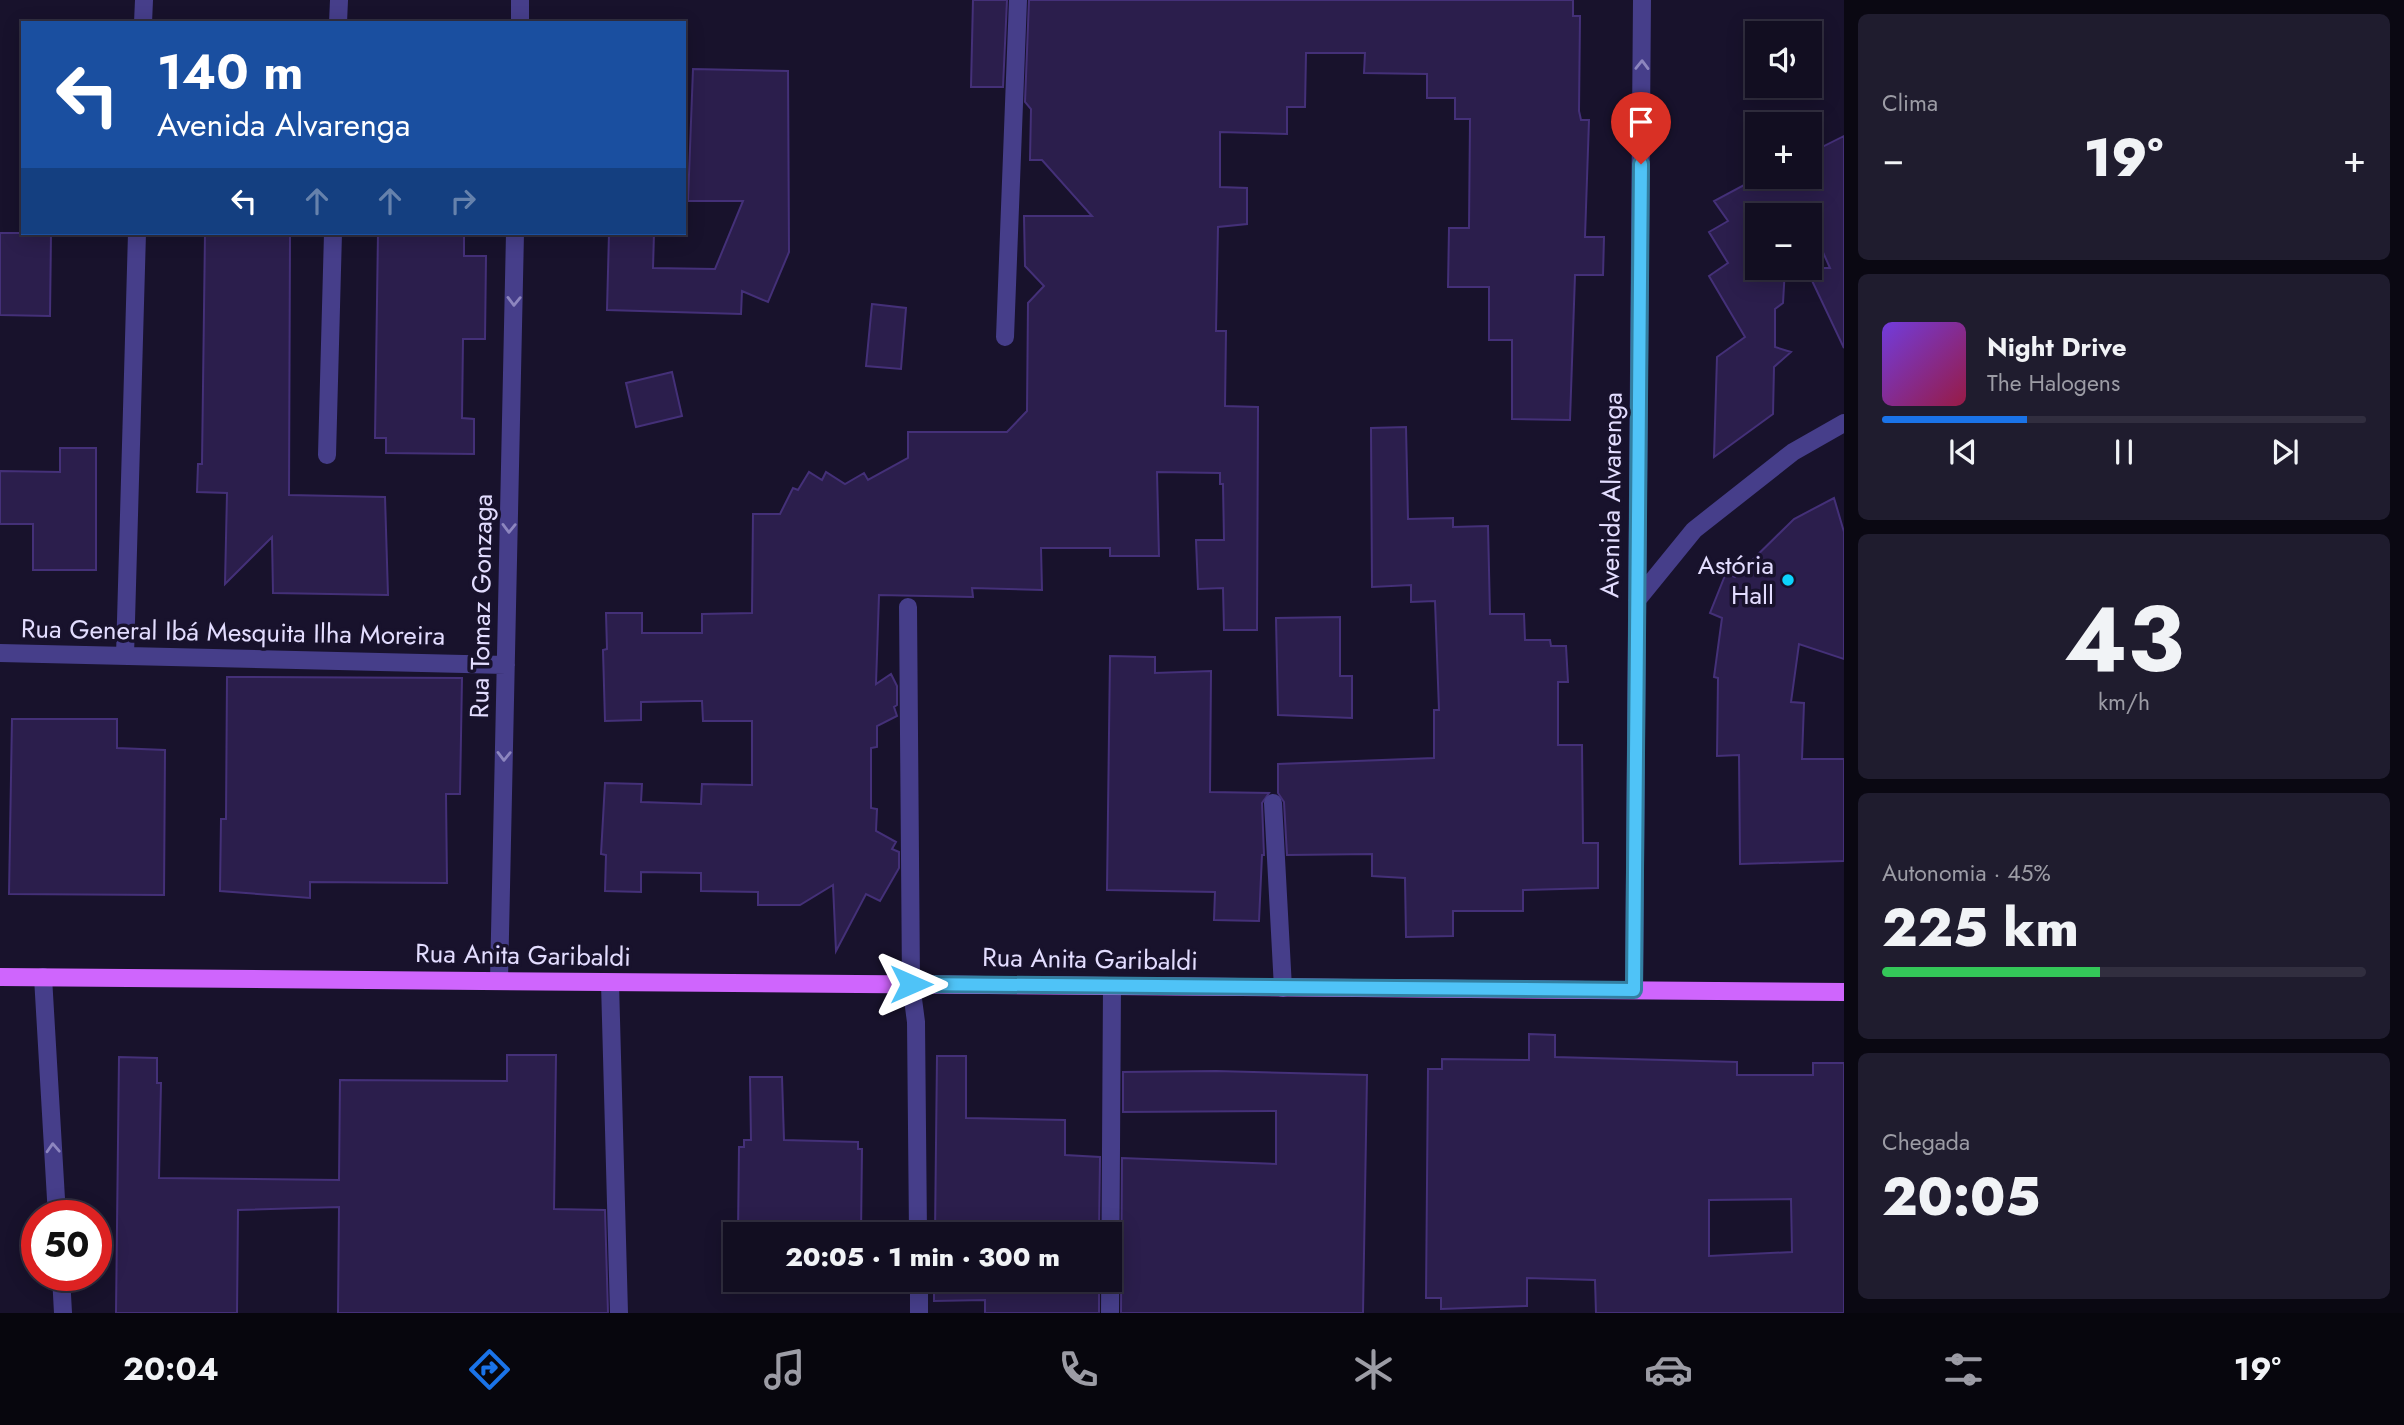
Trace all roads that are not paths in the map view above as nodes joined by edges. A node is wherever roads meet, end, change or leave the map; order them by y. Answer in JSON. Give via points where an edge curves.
{"nodes":[{"id":1,"x":144,"y":0,"type":"edge"},
{"id":2,"x":339,"y":0,"type":"edge"},
{"id":3,"x":520,"y":0,"type":"edge"},
{"id":4,"x":1018,"y":0,"type":"edge"},
{"id":5,"x":1642,"y":0,"type":"edge"},
{"id":6,"x":143,"y":21,"type":"edge"},
{"id":7,"x":338,"y":21,"type":"edge"},
{"id":8,"x":520,"y":21,"type":"edge"},
{"id":9,"x":137,"y":235,"type":"edge"},
{"id":10,"x":332,"y":235,"type":"edge"},
{"id":11,"x":515,"y":235,"type":"edge"},
{"id":12,"x":1005,"y":337,"type":"dead end"},
{"id":13,"x":1844,"y":423,"type":"edge"},
{"id":14,"x":327,"y":455,"type":"dead end"},
{"id":15,"x":1637,"y":600,"type":"junction"},
{"id":16,"x":908,"y":607,"type":"dead end"},
{"id":17,"x":0,"y":653,"type":"edge"},
{"id":18,"x":125,"y":656,"type":"junction"},
{"id":19,"x":506,"y":665,"type":"junction"},
{"id":20,"x":1273,"y":803,"type":"dead end"},
{"id":21,"x":0,"y":977,"type":"edge"},
{"id":22,"x":43,"y":977,"type":"junction"},
{"id":23,"x":499,"y":981,"type":"junction"},
{"id":24,"x":610,"y":982,"type":"junction"},
{"id":25,"x":911,"y":984,"type":"junction"},
{"id":26,"x":1112,"y":986,"type":"junction"},
{"id":27,"x":1283,"y":988,"type":"junction"},
{"id":28,"x":1634,"y":990,"type":"junction"},
{"id":29,"x":1844,"y":992,"type":"edge"},
{"id":30,"x":56,"y":1200,"type":"edge"},
{"id":31,"x":918,"y":1222,"type":"edge"},
{"id":32,"x":62,"y":1291,"type":"edge"},
{"id":33,"x":919,"y":1292,"type":"edge"},
{"id":34,"x":63,"y":1313,"type":"edge"},
{"id":35,"x":619,"y":1313,"type":"edge"},
{"id":36,"x":919,"y":1313,"type":"edge"},
{"id":37,"x":1110,"y":1313,"type":"edge"}],
"edges":[{"from":1,"to":6,"type":"street"},
{"from":2,"to":7,"type":"street"},
{"from":3,"to":8,"type":"street"},
{"from":4,"to":12,"type":"street"},
{"from":15,"to":5,"type":"street","name":"Avenida Alvarenga","one_way":true},
{"from":9,"to":18,"type":"street"},
{"from":10,"to":14,"type":"street"},
{"from":11,"to":19,"type":"street","name":"Rua Tomaz Gonzaga","one_way":true},
{"from":13,"to":15,"type":"street","via":[[1793,452],[1695,530]]},
{"from":15,"to":28,"type":"street","name":"Avenida Alvarenga"},
{"from":16,"to":25,"type":"street"},
{"from":17,"to":18,"type":"street","name":"Rua General Ibá Mesquita Ilha Moreira"},
{"from":18,"to":19,"type":"street","name":"Rua General Ibá Mesquita Ilha Moreira"},
{"from":19,"to":23,"type":"street","name":"Rua Tomaz Gonzaga","one_way":true},
{"from":20,"to":27,"type":"street"},
{"from":21,"to":22,"type":"main road","name":"Rua Anita Garibaldi"},
{"from":22,"to":23,"type":"main road","name":"Rua Anita Garibaldi"},
{"from":30,"to":22,"type":"street","one_way":true},
{"from":23,"to":24,"type":"main road","name":"Rua Anita Garibaldi"},
{"from":24,"to":25,"type":"main road","name":"Rua Anita Garibaldi"},
{"from":24,"to":35,"type":"street"},
{"from":25,"to":26,"type":"main road","name":"Rua Anita Garibaldi"},
{"from":25,"to":31,"type":"street","via":[[916,1022]]},
{"from":26,"to":27,"type":"main road","name":"Rua Anita Garibaldi"},
{"from":26,"to":37,"type":"street"},
{"from":27,"to":28,"type":"main road","name":"Rua Anita Garibaldi"},
{"from":28,"to":29,"type":"main road","name":"Rua Anita Garibaldi"},
{"from":32,"to":34,"type":"street"},
{"from":33,"to":36,"type":"street"}]}
